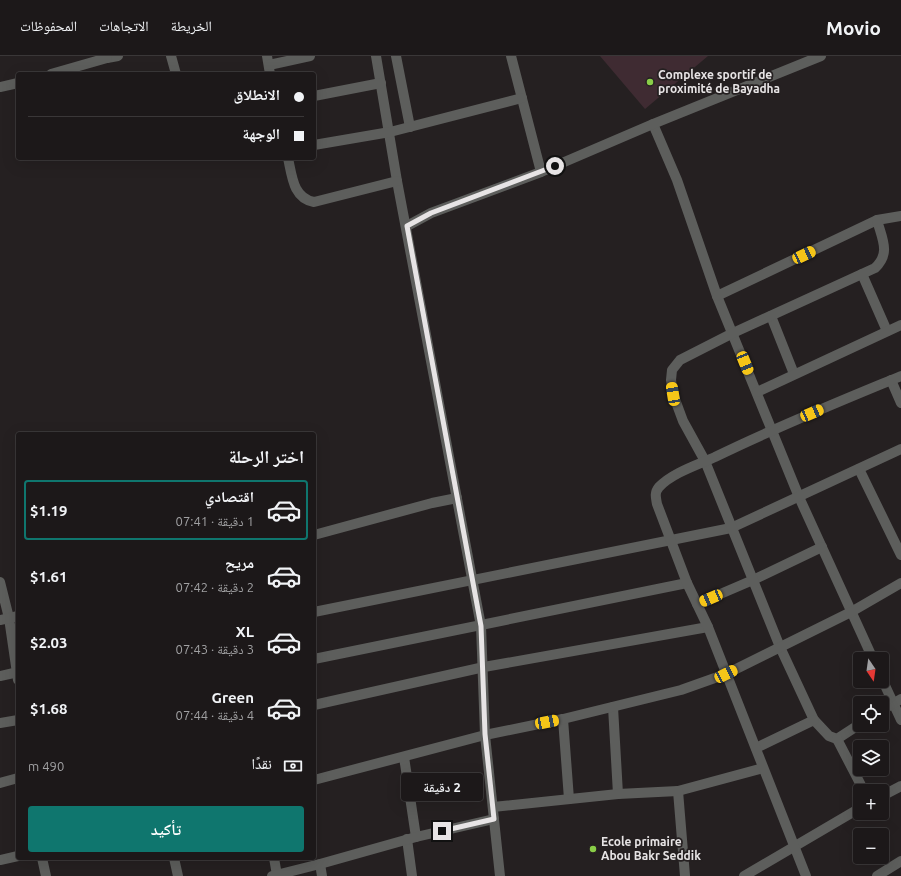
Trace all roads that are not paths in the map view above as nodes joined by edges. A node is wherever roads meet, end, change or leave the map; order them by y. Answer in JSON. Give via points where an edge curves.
{"nodes":[{"id":1,"x":118,"y":56,"type":"edge"},
{"id":2,"x":171,"y":56,"type":"edge"},
{"id":3,"x":310,"y":56,"type":"edge"},
{"id":4,"x":376,"y":56,"type":"edge"},
{"id":5,"x":396,"y":56,"type":"edge"},
{"id":6,"x":511,"y":56,"type":"edge"},
{"id":7,"x":821,"y":56,"type":"edge"},
{"id":8,"x":107,"y":57,"type":"edge"},
{"id":9,"x":269,"y":65,"type":"edge"},
{"id":10,"x":58,"y":72,"type":"edge"},
{"id":11,"x":175,"y":72,"type":"edge"},
{"id":12,"x":16,"y":83,"type":"edge"},
{"id":13,"x":381,"y":83,"type":"junction"},
{"id":14,"x":0,"y":87,"type":"edge"},
{"id":15,"x":316,"y":96,"type":"edge"},
{"id":16,"x":522,"y":98,"type":"junction"},
{"id":17,"x":653,"y":124,"type":"junction"},
{"id":18,"x":410,"y":127,"type":"junction"},
{"id":19,"x":390,"y":132,"type":"junction"},
{"id":20,"x":316,"y":145,"type":"edge"},
{"id":21,"x":288,"y":160,"type":"edge"},
{"id":22,"x":541,"y":172,"type":"junction"},
{"id":23,"x":397,"y":181,"type":"junction"},
{"id":24,"x":901,"y":216,"type":"edge"},
{"id":25,"x":877,"y":220,"type":"junction"},
{"id":26,"x":407,"y":226,"type":"junction"},
{"id":27,"x":862,"y":274,"type":"junction"},
{"id":28,"x":717,"y":296,"type":"junction"},
{"id":29,"x":771,"y":316,"type":"junction"},
{"id":30,"x":901,"y":325,"type":"edge"},
{"id":31,"x":887,"y":331,"type":"junction"},
{"id":32,"x":733,"y":333,"type":"junction"},
{"id":33,"x":794,"y":374,"type":"junction"},
{"id":34,"x":901,"y":376,"type":"edge"},
{"id":35,"x":891,"y":380,"type":"junction"},
{"id":36,"x":757,"y":392,"type":"junction"},
{"id":37,"x":901,"y":403,"type":"edge"},
{"id":38,"x":772,"y":429,"type":"junction"},
{"id":39,"x":901,"y":449,"type":"edge"},
{"id":40,"x":705,"y":461,"type":"junction"},
{"id":41,"x":859,"y":469,"type":"junction"},
{"id":42,"x":799,"y":497,"type":"junction"},
{"id":43,"x":457,"y":498,"type":"junction"},
{"id":44,"x":731,"y":528,"type":"junction"},
{"id":45,"x":316,"y":534,"type":"edge"},
{"id":46,"x":671,"y":541,"type":"junction"},
{"id":47,"x":822,"y":547,"type":"junction"},
{"id":48,"x":901,"y":555,"type":"edge"},
{"id":49,"x":471,"y":579,"type":"junction"},
{"id":50,"x":753,"y":580,"type":"junction"},
{"id":51,"x":0,"y":582,"type":"edge"},
{"id":52,"x":687,"y":583,"type":"junction"},
{"id":53,"x":901,"y":583,"type":"edge"},
{"id":54,"x":697,"y":604,"type":"junction"},
{"id":55,"x":316,"y":612,"type":"edge"},
{"id":56,"x":851,"y":612,"type":"junction"},
{"id":57,"x":9,"y":618,"type":"edge"},
{"id":58,"x":481,"y":626,"type":"junction"},
{"id":59,"x":708,"y":628,"type":"junction"},
{"id":60,"x":780,"y":647,"type":"junction"},
{"id":61,"x":870,"y":652,"type":"edge"},
{"id":62,"x":316,"y":659,"type":"edge"},
{"id":63,"x":16,"y":662,"type":"edge"},
{"id":64,"x":484,"y":667,"type":"junction"},
{"id":65,"x":726,"y":674,"type":"junction"},
{"id":66,"x":16,"y":675,"type":"edge"},
{"id":67,"x":0,"y":676,"type":"edge"},
{"id":68,"x":888,"y":688,"type":"edge"},
{"id":69,"x":897,"y":701,"type":"edge"},
{"id":70,"x":316,"y":705,"type":"edge"},
{"id":71,"x":613,"y":707,"type":"junction"},
{"id":72,"x":563,"y":719,"type":"junction"},
{"id":73,"x":16,"y":720,"type":"edge"},
{"id":74,"x":814,"y":720,"type":"junction"},
{"id":75,"x":901,"y":720,"type":"edge"},
{"id":76,"x":0,"y":724,"type":"edge"},
{"id":77,"x":853,"y":729,"type":"edge"},
{"id":78,"x":485,"y":734,"type":"junction"},
{"id":79,"x":837,"y":739,"type":"junction"},
{"id":80,"x":756,"y":748,"type":"junction"},
{"id":81,"x":404,"y":757,"type":"junction"},
{"id":82,"x":763,"y":768,"type":"junction"},
{"id":83,"x":16,"y":779,"type":"edge"},
{"id":84,"x":316,"y":779,"type":"edge"},
{"id":85,"x":0,"y":783,"type":"edge"},
{"id":86,"x":860,"y":784,"type":"edge"},
{"id":87,"x":901,"y":786,"type":"edge"},
{"id":88,"x":678,"y":790,"type":"junction"},
{"id":89,"x":889,"y":792,"type":"edge"},
{"id":90,"x":618,"y":794,"type":"junction"},
{"id":91,"x":569,"y":799,"type":"junction"},
{"id":92,"x":493,"y":806,"type":"junction"},
{"id":93,"x":853,"y":812,"type":"edge"},
{"id":94,"x":494,"y":819,"type":"junction"},
{"id":95,"x":411,"y":838,"type":"junction"},
{"id":96,"x":794,"y":846,"type":"junction"},
{"id":97,"x":16,"y":856,"type":"edge"},
{"id":98,"x":0,"y":860,"type":"edge"},
{"id":99,"x":42,"y":860,"type":"edge"},
{"id":100,"x":174,"y":860,"type":"edge"},
{"id":101,"x":274,"y":860,"type":"edge"},
{"id":102,"x":901,"y":861,"type":"edge"},
{"id":103,"x":320,"y":864,"type":"junction"},
{"id":104,"x":892,"y":872,"type":"edge"},
{"id":105,"x":275,"y":875,"type":"edge"},
{"id":106,"x":46,"y":876,"type":"edge"},
{"id":107,"x":178,"y":876,"type":"edge"},
{"id":108,"x":322,"y":876,"type":"edge"},
{"id":109,"x":412,"y":876,"type":"edge"},
{"id":110,"x":500,"y":876,"type":"edge"},
{"id":111,"x":685,"y":876,"type":"edge"},
{"id":112,"x":744,"y":876,"type":"edge"},
{"id":113,"x":806,"y":876,"type":"edge"},
{"id":114,"x":877,"y":876,"type":"edge"}],
"edges":[{"from":1,"to":8,"type":"street"},
{"from":2,"to":11,"type":"street"},
{"from":3,"to":9,"type":"street"},
{"from":4,"to":13,"type":"street"},
{"from":5,"to":18,"type":"street"},
{"from":6,"to":16,"type":"street"},
{"from":7,"to":17,"type":"street"},
{"from":8,"to":10,"type":"street"},
{"from":12,"to":14,"type":"street"},
{"from":13,"to":15,"type":"street"},
{"from":13,"to":19,"type":"street"},
{"from":16,"to":18,"type":"street"},
{"from":16,"to":22,"type":"street"},
{"from":17,"to":22,"type":"street"},
{"from":17,"to":28,"type":"street","via":[[677,180]]},
{"from":18,"to":19,"type":"street"},
{"from":19,"to":20,"type":"street"},
{"from":19,"to":23,"type":"street"},
{"from":21,"to":23,"type":"street","via":[[299,195],[306,201],[314,202]]},
{"from":22,"to":26,"type":"street","via":[[431,213]]},
{"from":23,"to":26,"type":"street"},
{"from":24,"to":25,"type":"street"},
{"from":25,"to":27,"type":"street","via":[[884,246],[883,261]]},
{"from":25,"to":28,"type":"street"},
{"from":26,"to":43,"type":"street"},
{"from":27,"to":29,"type":"street"},
{"from":27,"to":31,"type":"street"},
{"from":28,"to":32,"type":"street"},
{"from":29,"to":32,"type":"street"},
{"from":29,"to":33,"type":"street"},
{"from":30,"to":31,"type":"street"},
{"from":31,"to":33,"type":"street"},
{"from":32,"to":36,"type":"street"},
{"from":32,"to":40,"type":"street","via":[[680,360],[672,370],[670,380],[673,394],[683,421]]},
{"from":33,"to":36,"type":"street"},
{"from":34,"to":35,"type":"street"},
{"from":35,"to":37,"type":"street"},
{"from":35,"to":38,"type":"street"},
{"from":36,"to":38,"type":"street"},
{"from":38,"to":40,"type":"street"},
{"from":38,"to":42,"type":"street"},
{"from":39,"to":41,"type":"street"},
{"from":40,"to":44,"type":"street"},
{"from":40,"to":46,"type":"street","via":[[669,479],[658,488],[655,495]]},
{"from":41,"to":42,"type":"street"},
{"from":41,"to":48,"type":"street"},
{"from":42,"to":44,"type":"street"},
{"from":42,"to":47,"type":"street"},
{"from":43,"to":45,"type":"street"},
{"from":43,"to":49,"type":"street"},
{"from":44,"to":46,"type":"street"},
{"from":44,"to":50,"type":"street"},
{"from":46,"to":49,"type":"street"},
{"from":46,"to":52,"type":"street"},
{"from":47,"to":50,"type":"street"},
{"from":47,"to":56,"type":"street"},
{"from":49,"to":55,"type":"street"},
{"from":49,"to":58,"type":"street"},
{"from":50,"to":54,"type":"street"},
{"from":50,"to":60,"type":"street"},
{"from":51,"to":57,"type":"street"},
{"from":52,"to":54,"type":"street"},
{"from":52,"to":58,"type":"street"},
{"from":53,"to":56,"type":"street"},
{"from":54,"to":59,"type":"street"},
{"from":56,"to":60,"type":"street"},
{"from":56,"to":61,"type":"street"},
{"from":57,"to":63,"type":"street"},
{"from":58,"to":62,"type":"street"},
{"from":58,"to":64,"type":"street"},
{"from":59,"to":64,"type":"street"},
{"from":59,"to":65,"type":"street"},
{"from":60,"to":65,"type":"street"},
{"from":60,"to":74,"type":"street"},
{"from":64,"to":70,"type":"street"},
{"from":64,"to":78,"type":"street"},
{"from":65,"to":71,"type":"street","via":[[681,690]]},
{"from":65,"to":80,"type":"street"},
{"from":66,"to":67,"type":"street"},
{"from":68,"to":69,"type":"street"},
{"from":69,"to":75,"type":"street"},
{"from":71,"to":72,"type":"street"},
{"from":71,"to":90,"type":"street"},
{"from":72,"to":78,"type":"street"},
{"from":72,"to":91,"type":"street"},
{"from":73,"to":76,"type":"street"},
{"from":74,"to":79,"type":"street","via":[[829,736]]},
{"from":74,"to":80,"type":"street"},
{"from":77,"to":79,"type":"street"},
{"from":78,"to":81,"type":"street"},
{"from":78,"to":92,"type":"street"},
{"from":79,"to":86,"type":"street"},
{"from":80,"to":82,"type":"street"},
{"from":81,"to":84,"type":"street"},
{"from":81,"to":95,"type":"street"},
{"from":82,"to":88,"type":"street"},
{"from":82,"to":96,"type":"street"},
{"from":83,"to":85,"type":"street"},
{"from":87,"to":89,"type":"street"},
{"from":88,"to":90,"type":"street"},
{"from":88,"to":111,"type":"street"},
{"from":90,"to":91,"type":"street"},
{"from":91,"to":92,"type":"street"},
{"from":92,"to":94,"type":"street"},
{"from":93,"to":96,"type":"street"},
{"from":94,"to":95,"type":"street"},
{"from":94,"to":110,"type":"street"},
{"from":95,"to":103,"type":"street"},
{"from":95,"to":109,"type":"street"},
{"from":96,"to":112,"type":"street"},
{"from":96,"to":113,"type":"street"},
{"from":97,"to":98,"type":"street"},
{"from":99,"to":106,"type":"street"},
{"from":100,"to":107,"type":"street"},
{"from":101,"to":105,"type":"street"},
{"from":102,"to":104,"type":"street"},
{"from":103,"to":105,"type":"street"},
{"from":103,"to":108,"type":"street"},
{"from":104,"to":114,"type":"street"}]}
